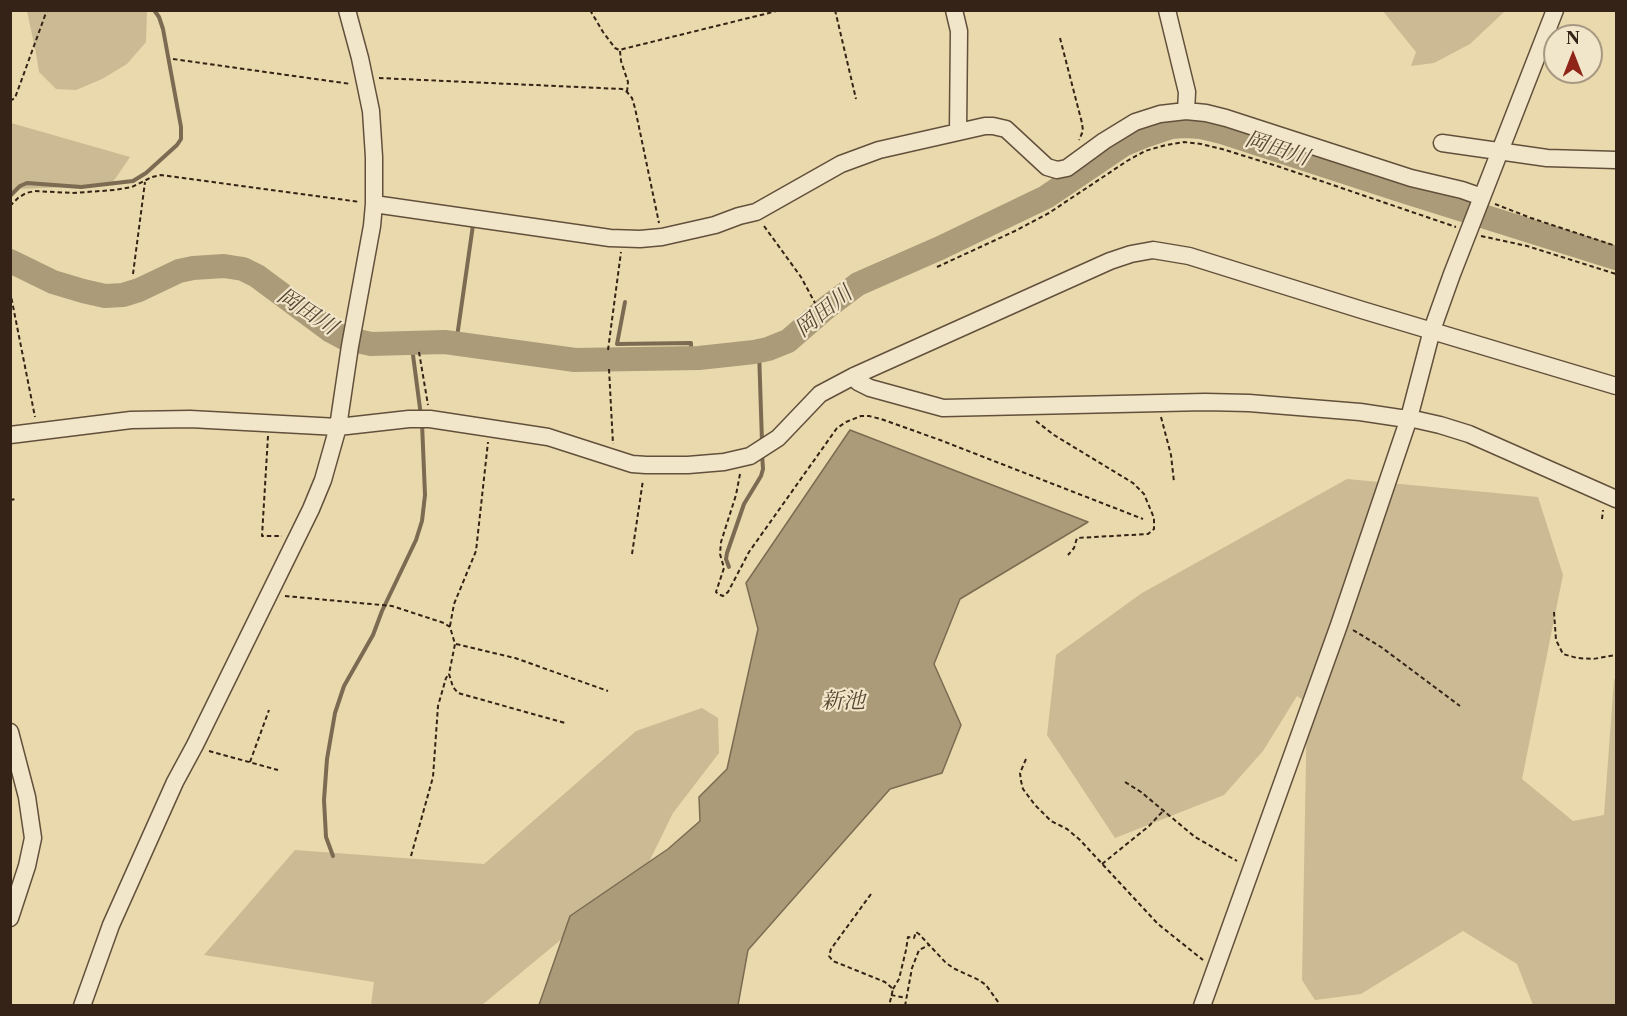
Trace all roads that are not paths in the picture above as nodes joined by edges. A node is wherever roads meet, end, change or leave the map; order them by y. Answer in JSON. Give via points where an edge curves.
{"nodes":[{"id":1,"x":347,"y":10,"type":"edge"},
{"id":2,"x":954,"y":10,"type":"edge"},
{"id":3,"x":1167,"y":10,"type":"edge"},
{"id":4,"x":1555,"y":10,"type":"edge"},
{"id":5,"x":1186,"y":111,"type":"junction"},
{"id":6,"x":957,"y":132,"type":"junction"},
{"id":7,"x":1442,"y":143,"type":"dead end"},
{"id":8,"x":1500,"y":151,"type":"junction"},
{"id":9,"x":1617,"y":160,"type":"edge"},
{"id":10,"x":1481,"y":200,"type":"junction"},
{"id":11,"x":374,"y":204,"type":"junction"},
{"id":12,"x":1432,"y":330,"type":"junction"},
{"id":13,"x":854,"y":376,"type":"junction"},
{"id":14,"x":1617,"y":386,"type":"edge"},
{"id":15,"x":1409,"y":418,"type":"junction"},
{"id":16,"x":338,"y":427,"type":"junction"},
{"id":17,"x":10,"y":435,"type":"edge"},
{"id":18,"x":1617,"y":499,"type":"edge"},
{"id":19,"x":10,"y":732,"type":"edge"},
{"id":20,"x":10,"y":918,"type":"edge"},
{"id":21,"x":82,"y":1005,"type":"edge"},
{"id":22,"x":1202,"y":1005,"type":"edge"}],
"edges":[{"from":1,"to":11,"type":"street","via":[[374,131]]},
{"from":2,"to":6,"type":"street","via":[[959,31]]},
{"from":3,"to":5,"type":"street","via":[[1187,92]]},
{"from":4,"to":8,"type":"street"},
{"from":5,"to":6,"type":"street","via":[[1135,122],[1057,171],[1047,167],[1006,129],[985,126]]},
{"from":5,"to":10,"type":"street","via":[[1227,117],[1411,178],[1462,190]]},
{"from":6,"to":11,"type":"street","via":[[879,150],[841,164],[756,212],[662,237],[610,238]]},
{"from":7,"to":8,"type":"street"},
{"from":8,"to":9,"type":"street","via":[[1547,158]]},
{"from":8,"to":10,"type":"street"},
{"from":10,"to":12,"type":"street"},
{"from":11,"to":16,"type":"street"},
{"from":12,"to":13,"type":"street","via":[[1189,256],[1153,250],[1110,261]]},
{"from":12,"to":14,"type":"street"},
{"from":12,"to":15,"type":"street"},
{"from":13,"to":15,"type":"street","via":[[870,388],[943,408],[1249,403]]},
{"from":13,"to":16,"type":"street","via":[[820,394],[778,438],[750,456],[724,462],[632,464],[548,437],[430,419]]},
{"from":15,"to":18,"type":"street","via":[[1469,434]]},
{"from":15,"to":22,"type":"street"},
{"from":16,"to":17,"type":"street","via":[[131,420]]},
{"from":16,"to":21,"type":"street","via":[[323,480],[296,542],[175,782],[111,925]]},
{"from":19,"to":20,"type":"street","via":[[33,838]]}]}
